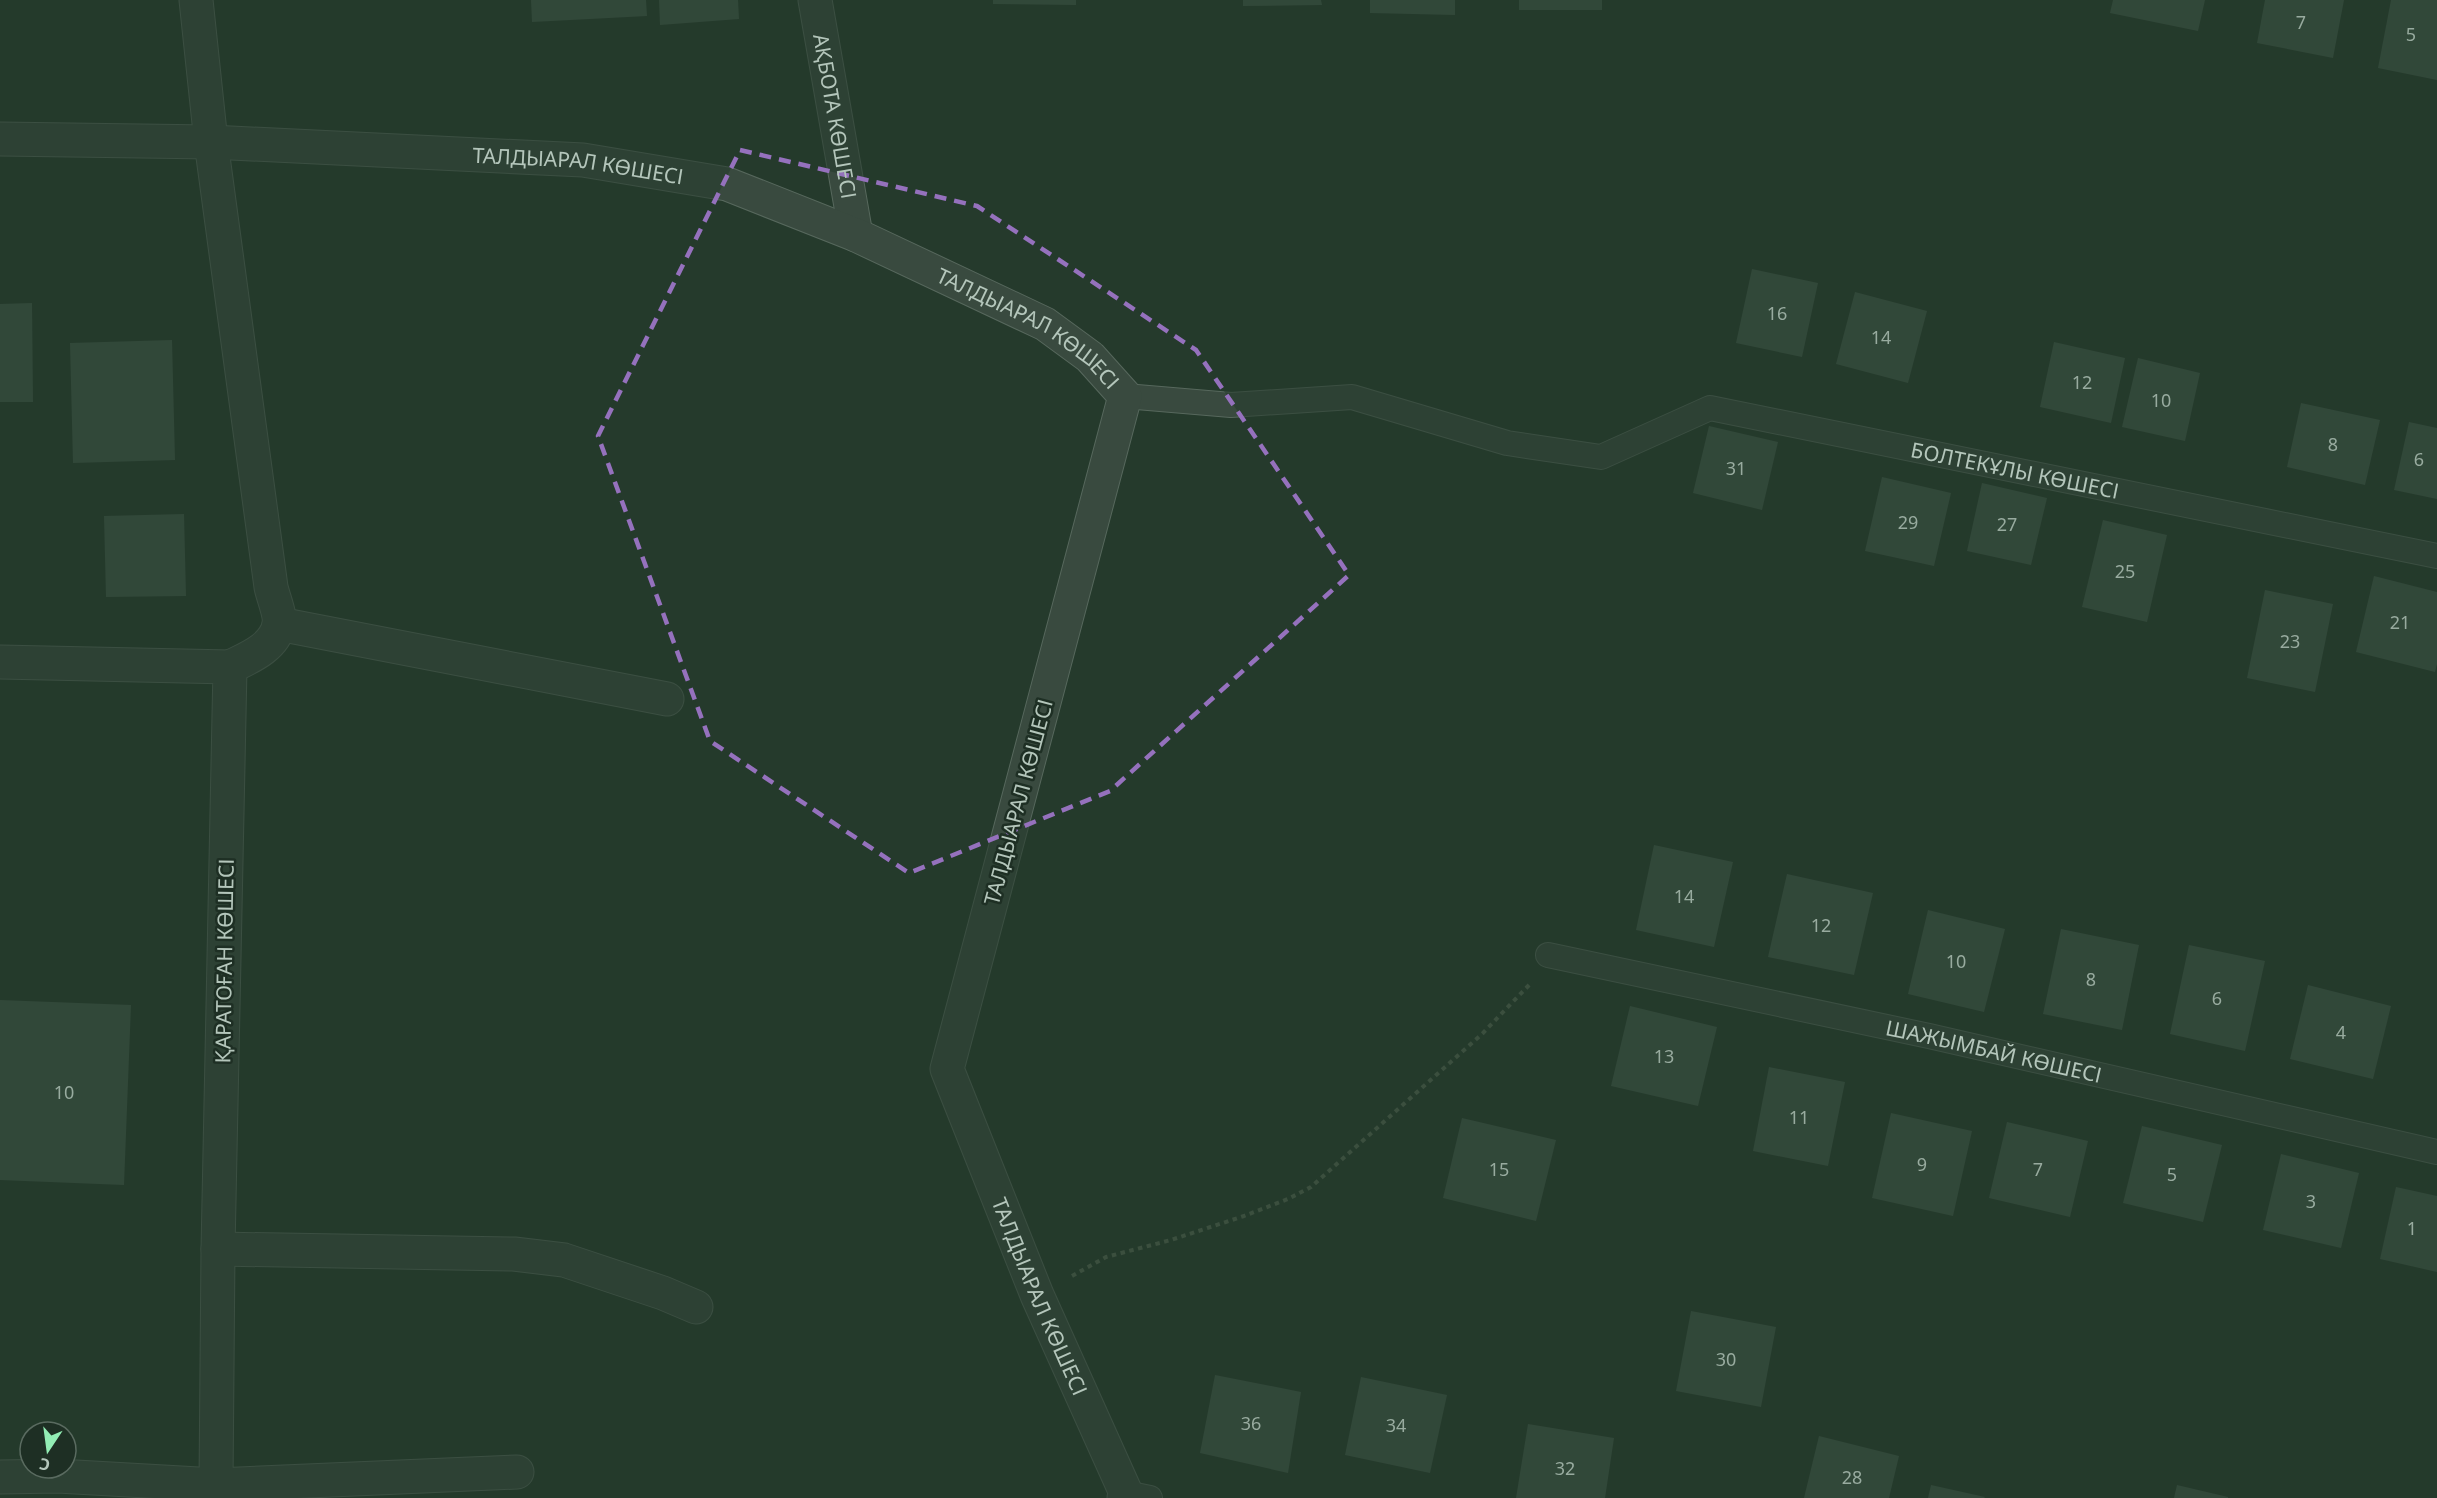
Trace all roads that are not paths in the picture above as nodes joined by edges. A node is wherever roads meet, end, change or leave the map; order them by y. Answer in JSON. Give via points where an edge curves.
{"nodes":[{"id":1,"x":196,"y":0,"type":"edge"},
{"id":2,"x":814,"y":0,"type":"edge"},
{"id":3,"x":0,"y":140,"type":"edge"},
{"id":4,"x":211,"y":142,"type":"junction"},
{"id":5,"x":856,"y":235,"type":"junction"},
{"id":6,"x":1125,"y":396,"type":"junction"},
{"id":7,"x":2437,"y":555,"type":"edge"},
{"id":8,"x":279,"y":624,"type":"junction"},
{"id":9,"x":0,"y":662,"type":"edge"},
{"id":10,"x":230,"y":667,"type":"junction"},
{"id":11,"x":667,"y":699,"type":"dead end"},
{"id":12,"x":1548,"y":955,"type":"road end"},
{"id":13,"x":2437,"y":1152,"type":"edge"},
{"id":14,"x":218,"y":1249,"type":"junction"},
{"id":15,"x":696,"y":1307,"type":"dead end"},
{"id":16,"x":517,"y":1472,"type":"dead end"},
{"id":17,"x":0,"y":1477,"type":"edge"},
{"id":18,"x":216,"y":1485,"type":"junction"},
{"id":19,"x":58,"y":1487,"type":"edge"},
{"id":20,"x":1133,"y":1496,"type":"edge"}],
"edges":[{"from":1,"to":4,"type":"street"},
{"from":2,"to":5,"type":"street","name":"АҚБОТА КӨШЕСІ"},
{"from":3,"to":4,"type":"street","name":"ТАЛДЫАРАЛ КӨШЕСІ"},
{"from":4,"to":5,"type":"street","name":"ТАЛДЫАРАЛ КӨШЕСІ","via":[[583,160],[727,184]]},
{"from":4,"to":8,"type":"street"},
{"from":5,"to":6,"type":"street","name":"ТАЛДЫАРАЛ КӨШЕСІ","via":[[1045,324],[1090,357]]},
{"from":6,"to":7,"type":"lane","name":"БОЛТЕКҰЛЫ КӨШЕСІ","via":[[1231,405],[1352,397],[1507,443],[1601,457],[1710,408]]},
{"from":6,"to":20,"type":"street","name":"ТАЛДЫАРАЛ КӨШЕСІ","via":[[947,1069],[1037,1295]]},
{"from":8,"to":10,"type":"street","via":[[258,653]]},
{"from":8,"to":11,"type":"street"},
{"from":9,"to":10,"type":"street"},
{"from":10,"to":14,"type":"street","name":"ҚАРАТОҒАН КӨШЕСІ"},
{"from":12,"to":13,"type":"lane","name":"ШАЖЫМБАЙ КӨШЕСІ","via":[[1929,1036]]},
{"from":14,"to":15,"type":"street","via":[[514,1254],[564,1260]]},
{"from":14,"to":18,"type":"street","name":"ҚАРАТОҒАН КӨШЕСІ"},
{"from":16,"to":18,"type":"street"},
{"from":17,"to":19,"type":"street"},
{"from":18,"to":19,"type":"street"}]}
